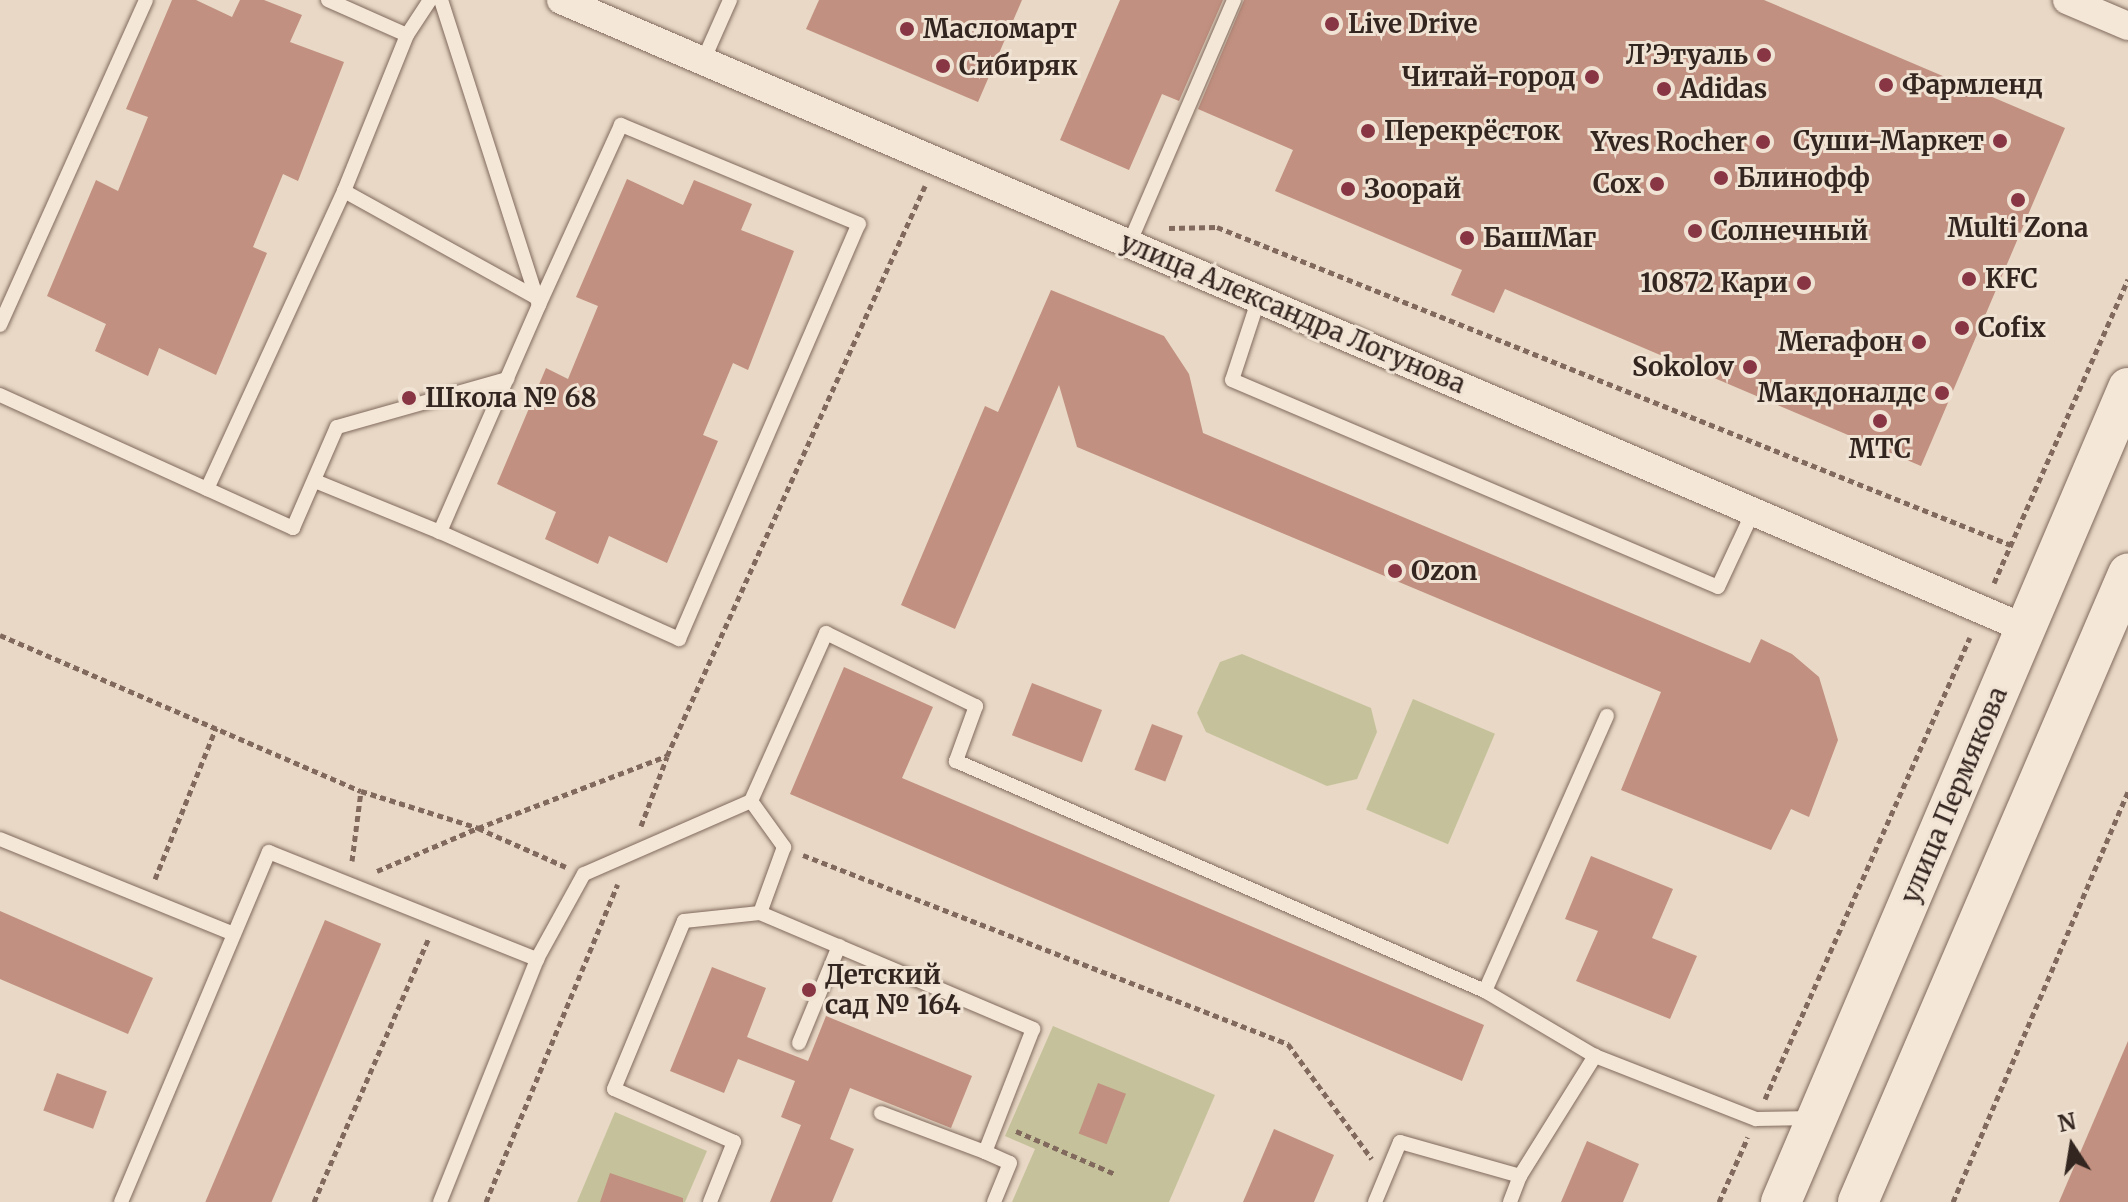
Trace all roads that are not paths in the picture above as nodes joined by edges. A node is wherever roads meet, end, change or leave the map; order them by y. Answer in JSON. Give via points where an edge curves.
{"nodes":[{"id":1,"x":146,"y":0,"type":"edge"},
{"id":2,"x":328,"y":0,"type":"edge"},
{"id":3,"x":430,"y":0,"type":"edge"},
{"id":4,"x":441,"y":0,"type":"edge"},
{"id":5,"x":561,"y":0,"type":"edge"},
{"id":6,"x":730,"y":0,"type":"edge"},
{"id":7,"x":1234,"y":0,"type":"edge"},
{"id":8,"x":2067,"y":0,"type":"edge"},
{"id":9,"x":2128,"y":26,"type":"edge"},
{"id":10,"x":407,"y":35,"type":"junction"},
{"id":11,"x":703,"y":61,"type":"junction"},
{"id":12,"x":344,"y":191,"type":"junction"},
{"id":13,"x":1132,"y":236,"type":"junction"},
{"id":14,"x":1259,"y":298,"type":"junction"},
{"id":15,"x":538,"y":301,"type":"junction"},
{"id":16,"x":0,"y":325,"type":"edge"},
{"id":17,"x":507,"y":379,"type":"junction"},
{"id":18,"x":2128,"y":388,"type":"edge"},
{"id":19,"x":0,"y":395,"type":"edge"},
{"id":20,"x":315,"y":481,"type":"junction"},
{"id":21,"x":207,"y":489,"type":"junction"},
{"id":22,"x":1753,"y":512,"type":"junction"},
{"id":23,"x":440,"y":532,"type":"junction"},
{"id":24,"x":2128,"y":574,"type":"edge"},
{"id":25,"x":2024,"y":628,"type":"junction"},
{"id":26,"x":1607,"y":716,"type":"dead end"},
{"id":27,"x":751,"y":801,"type":"junction"},
{"id":28,"x":0,"y":839,"type":"edge"},
{"id":29,"x":760,"y":913,"type":"junction"},
{"id":30,"x":232,"y":933,"type":"junction"},
{"id":31,"x":839,"y":946,"type":"junction"},
{"id":32,"x":537,"y":959,"type":"junction"},
{"id":33,"x":1485,"y":991,"type":"junction"},
{"id":34,"x":799,"y":1043,"type":"dead end"},
{"id":35,"x":1595,"y":1056,"type":"junction"},
{"id":36,"x":881,"y":1113,"type":"dead end"},
{"id":37,"x":1817,"y":1117,"type":"junction"},
{"id":38,"x":985,"y":1152,"type":"junction"},
{"id":39,"x":1520,"y":1176,"type":"junction"},
{"id":40,"x":121,"y":1202,"type":"edge"},
{"id":41,"x":440,"y":1202,"type":"edge"},
{"id":42,"x":710,"y":1202,"type":"edge"},
{"id":43,"x":994,"y":1202,"type":"edge"},
{"id":44,"x":1375,"y":1202,"type":"edge"},
{"id":45,"x":1510,"y":1202,"type":"edge"},
{"id":46,"x":1781,"y":1202,"type":"edge"},
{"id":47,"x":1858,"y":1202,"type":"edge"}],
"edges":[{"from":1,"to":16,"type":"lane"},
{"from":2,"to":10,"type":"lane"},
{"from":3,"to":10,"type":"lane"},
{"from":4,"to":15,"type":"lane"},
{"from":5,"to":11,"type":"street","name":"улица Александра Логунова"},
{"from":6,"to":11,"type":"lane"},
{"from":7,"to":13,"type":"lane"},
{"from":8,"to":9,"type":"street"},
{"from":10,"to":12,"type":"lane"},
{"from":11,"to":13,"type":"street","name":"улица Александра Логунова"},
{"from":12,"to":15,"type":"lane"},
{"from":12,"to":21,"type":"lane"},
{"from":13,"to":14,"type":"street","name":"улица Александра Логунова"},
{"from":14,"to":22,"type":"street","name":"улица Александра Логунова"},
{"from":14,"to":22,"type":"lane","via":[[1232,380],[1718,587]]},
{"from":15,"to":17,"type":"lane"},
{"from":15,"to":23,"type":"lane","via":[[621,125],[859,224],[679,639]]},
{"from":17,"to":20,"type":"lane","via":[[337,427]]},
{"from":17,"to":23,"type":"lane"},
{"from":18,"to":25,"type":"main road","name":"улица Пермякова"},
{"from":19,"to":21,"type":"lane"},
{"from":20,"to":21,"type":"lane","via":[[293,528]]},
{"from":20,"to":23,"type":"lane"},
{"from":22,"to":25,"type":"street","name":"улица Александра Логунова"},
{"from":24,"to":47,"type":"main road"},
{"from":25,"to":37,"type":"main road","name":"улица Пермякова"},
{"from":26,"to":33,"type":"lane"},
{"from":27,"to":29,"type":"lane","via":[[784,847]]},
{"from":27,"to":32,"type":"lane","via":[[584,874]]},
{"from":27,"to":33,"type":"lane","via":[[826,633],[976,706],[956,761]]},
{"from":28,"to":30,"type":"lane"},
{"from":29,"to":31,"type":"lane"},
{"from":29,"to":42,"type":"lane","via":[[684,921],[614,1089],[734,1142]]},
{"from":30,"to":32,"type":"lane","via":[[269,852]]},
{"from":30,"to":40,"type":"lane"},
{"from":31,"to":34,"type":"lane"},
{"from":31,"to":38,"type":"lane","via":[[1033,1029]]},
{"from":32,"to":41,"type":"lane"},
{"from":33,"to":35,"type":"lane"},
{"from":35,"to":37,"type":"lane","via":[[1756,1119]]},
{"from":35,"to":39,"type":"lane"},
{"from":36,"to":38,"type":"lane"},
{"from":37,"to":46,"type":"main road","name":"улица Пермякова"},
{"from":38,"to":43,"type":"lane","via":[[1010,1163]]},
{"from":39,"to":44,"type":"lane","via":[[1400,1142]]},
{"from":39,"to":45,"type":"lane"}]}
